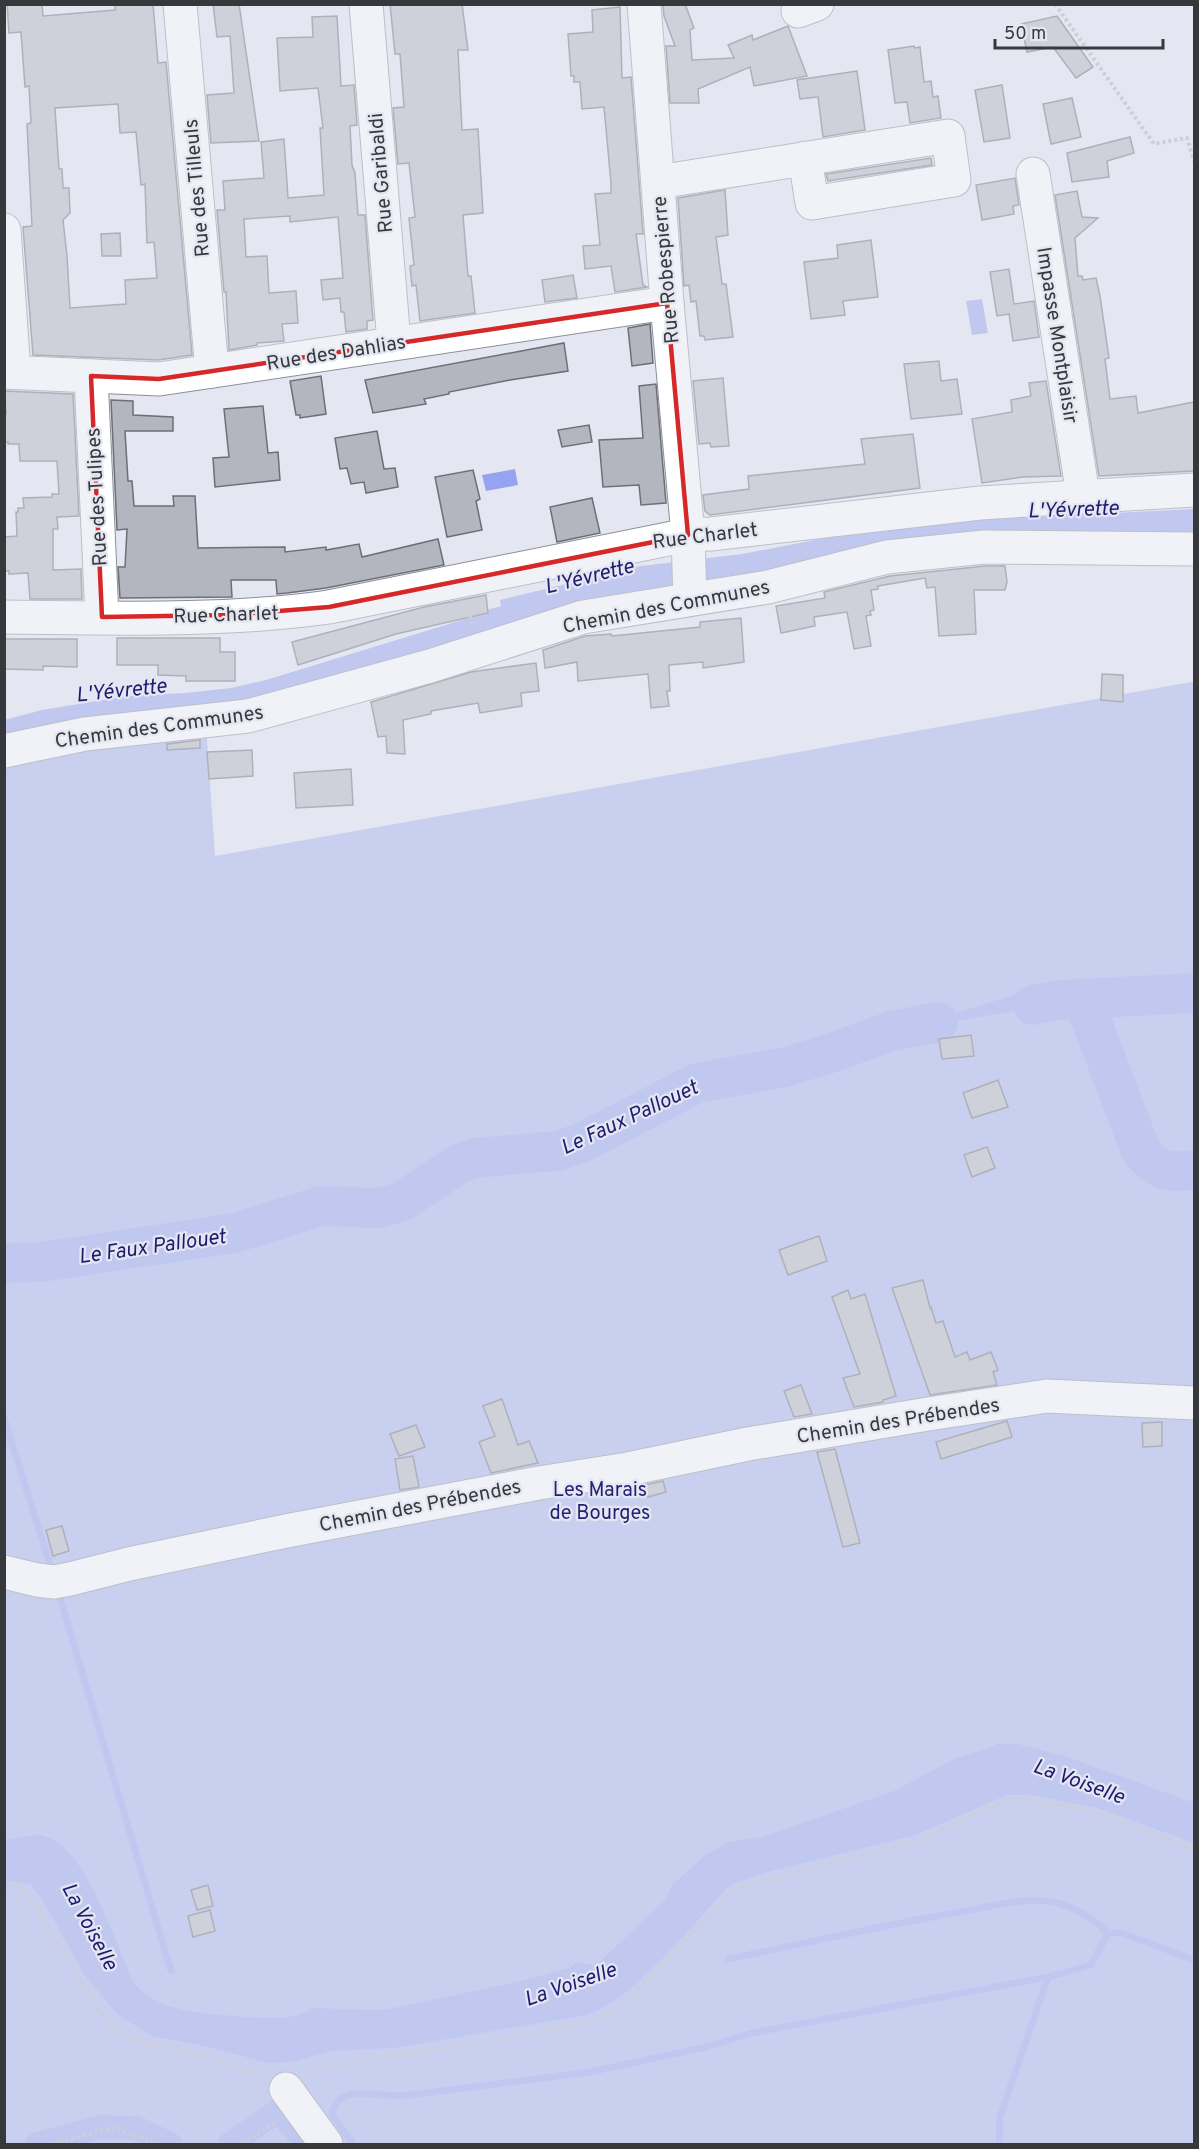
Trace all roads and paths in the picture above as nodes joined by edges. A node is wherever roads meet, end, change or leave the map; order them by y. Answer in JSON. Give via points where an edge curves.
{"nodes":[{"id":1,"x":180,"y":4,"type":"edge"},
{"id":2,"x":366,"y":4,"type":"edge"},
{"id":3,"x":644,"y":4,"type":"edge"},
{"id":4,"x":1054,"y":4,"type":"edge"},
{"id":5,"x":805,"y":159,"type":"dead end"},
{"id":6,"x":1194,"y":161,"type":"edge"},
{"id":7,"x":1033,"y":174,"type":"dead end"},
{"id":8,"x":658,"y":182,"type":"junction"},
{"id":9,"x":4,"y":230,"type":"edge"},
{"id":10,"x":667,"y":303,"type":"junction"},
{"id":11,"x":394,"y":342,"type":"junction"},
{"id":12,"x":212,"y":371,"type":"junction"},
{"id":13,"x":9,"y":372,"type":"edge"},
{"id":14,"x":91,"y":376,"type":"junction"},
{"id":15,"x":1194,"y":490,"type":"edge"},
{"id":16,"x":1083,"y":495,"type":"junction"},
{"id":17,"x":982,"y":526,"type":"junction"},
{"id":18,"x":688,"y":545,"type":"junction"},
{"id":19,"x":1194,"y":549,"type":"edge"},
{"id":20,"x":690,"y":595,"type":"junction"},
{"id":21,"x":4,"y":617,"type":"edge"},
{"id":22,"x":102,"y":617,"type":"junction"},
{"id":23,"x":4,"y":751,"type":"edge"},
{"id":24,"x":1194,"y":1403,"type":"edge"},
{"id":25,"x":4,"y":1572,"type":"edge"},
{"id":26,"x":1194,"y":1850,"type":"edge"},
{"id":27,"x":4,"y":1888,"type":"edge"},
{"id":28,"x":286,"y":2089,"type":"junction"},
{"id":29,"x":279,"y":2121,"type":"dead end"},
{"id":30,"x":54,"y":2145,"type":"edge"},
{"id":31,"x":154,"y":2145,"type":"edge"},
{"id":32,"x":242,"y":2145,"type":"edge"},
{"id":33,"x":326,"y":2145,"type":"edge"}],
"edges":[{"from":1,"to":12,"type":"street","name":"Rue des Tilleuls"},
{"from":2,"to":11,"type":"street","name":"Rue Garibaldi"},
{"from":3,"to":8,"type":"street","name":"Rue Robespierre"},
{"from":4,"to":6,"type":"path","via":[[1154,144],[1187,138]]},
{"from":5,"to":8,"type":"street"},
{"from":7,"to":16,"type":"street","name":"Impasse Montplaisir"},
{"from":8,"to":10,"type":"street","name":"Rue Robespierre"},
{"from":9,"to":13,"type":"street"},
{"from":10,"to":11,"type":"street","name":"Rue des Dahlias"},
{"from":10,"to":18,"type":"street","name":"Rue Robespierre"},
{"from":11,"to":12,"type":"street","name":"Rue des Dahlias"},
{"from":12,"to":14,"type":"street","name":"Rue des Dahlias","via":[[159,378]]},
{"from":13,"to":14,"type":"street","name":"Rue des Dahlias"},
{"from":14,"to":22,"type":"street","name":"Rue des Tulipes"},
{"from":15,"to":16,"type":"street","name":"Rue Charlet"},
{"from":16,"to":17,"type":"street","name":"Rue Charlet"},
{"from":17,"to":18,"type":"street","name":"Rue Charlet","via":[[711,534]]},
{"from":17,"to":19,"type":"street","name":"Chemin des Communes"},
{"from":17,"to":20,"type":"street","name":"Chemin des Communes","via":[[768,587]]},
{"from":18,"to":20,"type":"street","name":"Rue Robespierre"},
{"from":18,"to":22,"type":"street","name":"Rue Charlet","via":[[277,614]]},
{"from":20,"to":23,"type":"street","name":"Chemin des Communes","via":[[583,617],[430,666],[248,716],[85,734]]},
{"from":21,"to":22,"type":"street","name":"Rue Charlet"},
{"from":24,"to":25,"type":"street","name":"Chemin des Prébendes","via":[[1047,1396],[917,1415],[539,1483],[286,1531],[62,1580],[37,1580]]},
{"from":26,"to":28,"type":"path","via":[[1105,1815],[1052,1803],[1007,1799],[917,1842],[737,1888],[631,1998],[612,2012],[571,2026],[513,2037],[321,2067]]},
{"from":27,"to":28,"type":"path","via":[[17,1884],[31,1900],[100,2012],[118,2031],[140,2043],[207,2056]]},
{"from":28,"to":33,"type":"street"},
{"from":29,"to":32,"type":"path"},
{"from":30,"to":31,"type":"path","via":[[114,2127]]}]}
